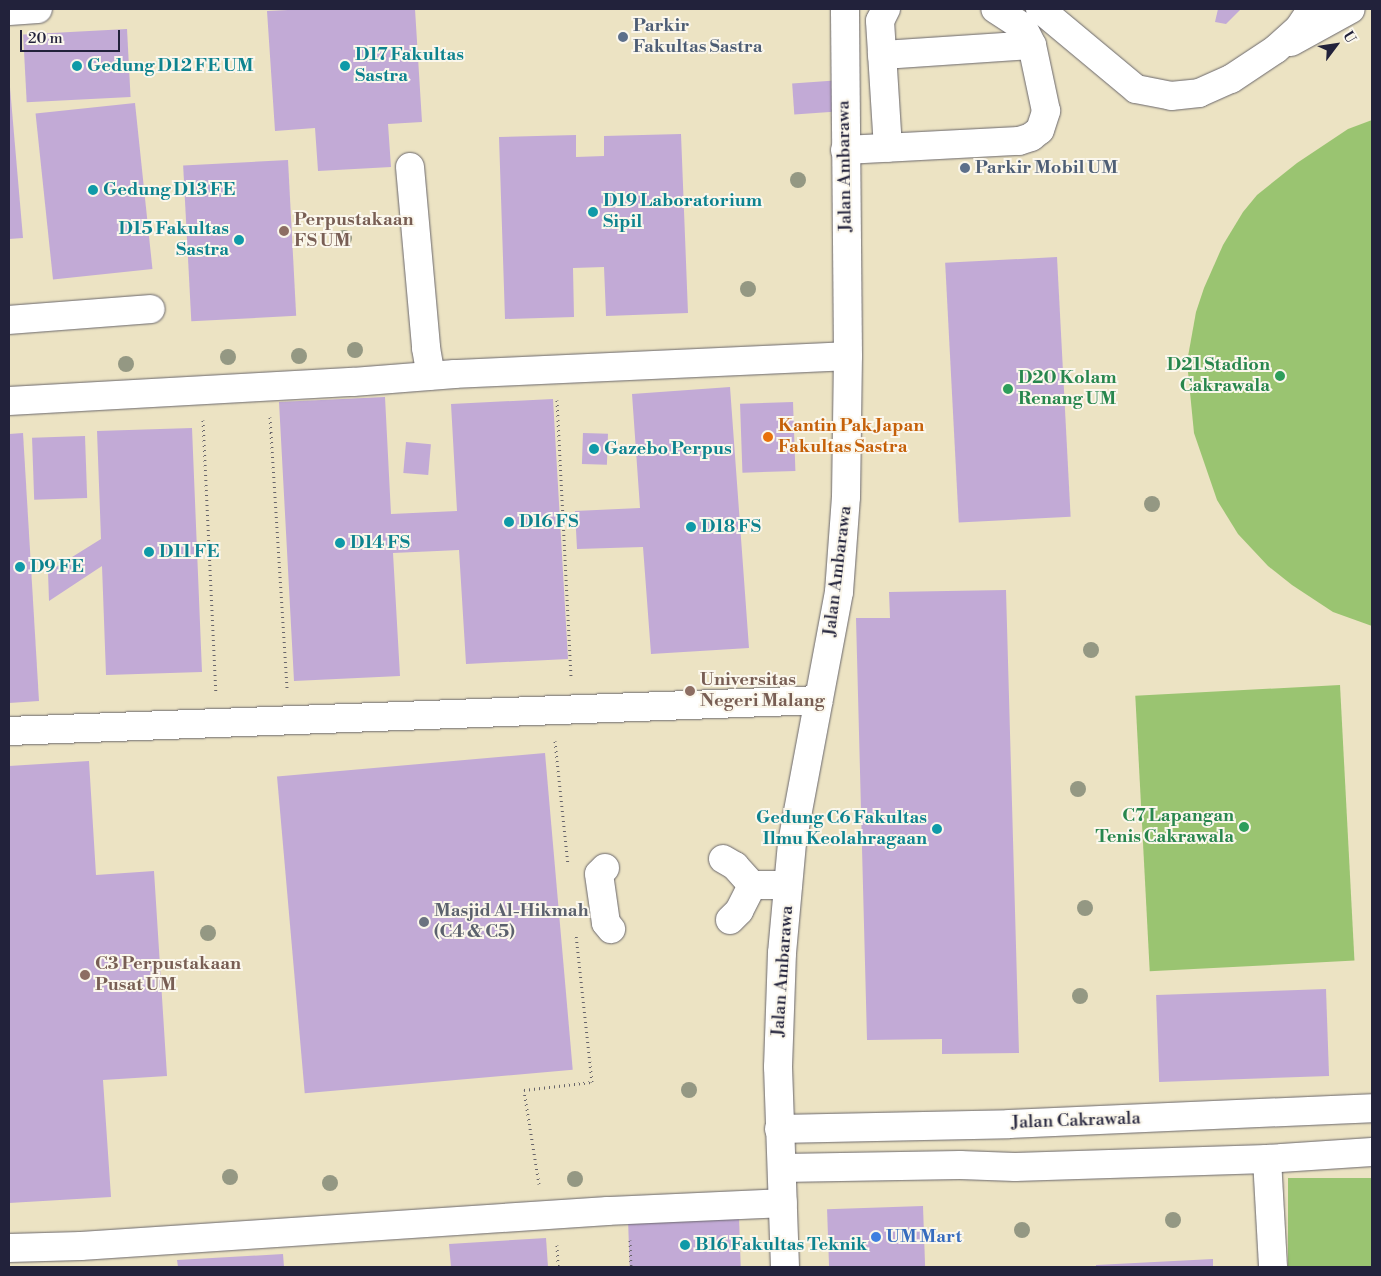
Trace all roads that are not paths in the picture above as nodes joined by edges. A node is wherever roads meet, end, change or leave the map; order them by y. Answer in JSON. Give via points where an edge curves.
{"nodes":[{"id":1,"x":38,"y":9,"type":"edge"},
{"id":2,"x":845,"y":9,"type":"edge"},
{"id":3,"x":886,"y":9,"type":"edge"},
{"id":4,"x":995,"y":9,"type":"edge"},
{"id":5,"x":1040,"y":9,"type":"edge"},
{"id":6,"x":1312,"y":9,"type":"edge"},
{"id":7,"x":1351,"y":9,"type":"edge"},
{"id":8,"x":9,"y":11,"type":"edge"},
{"id":9,"x":1032,"y":45,"type":"junction"},
{"id":10,"x":1276,"y":49,"type":"junction"},
{"id":11,"x":882,"y":55,"type":"junction"},
{"id":12,"x":888,"y":148,"type":"junction"},
{"id":13,"x":845,"y":150,"type":"junction"},
{"id":14,"x":410,"y":168,"type":"dead end"},
{"id":15,"x":151,"y":309,"type":"dead end"},
{"id":16,"x":9,"y":320,"type":"edge"},
{"id":17,"x":848,"y":356,"type":"junction"},
{"id":18,"x":431,"y":376,"type":"junction"},
{"id":19,"x":9,"y":401,"type":"edge"},
{"id":20,"x":818,"y":700,"type":"junction"},
{"id":21,"x":9,"y":731,"type":"edge"},
{"id":22,"x":723,"y":859,"type":"dead end"},
{"id":23,"x":605,"y":868,"type":"dead end"},
{"id":24,"x":752,"y":884,"type":"junction"},
{"id":25,"x":788,"y":885,"type":"junction"},
{"id":26,"x":730,"y":920,"type":"dead end"},
{"id":27,"x":611,"y":930,"type":"dead end"},
{"id":28,"x":1372,"y":1108,"type":"edge"},
{"id":29,"x":1009,"y":1124,"type":"junction"},
{"id":30,"x":779,"y":1129,"type":"junction"},
{"id":31,"x":1372,"y":1152,"type":"edge"},
{"id":32,"x":1268,"y":1159,"type":"junction"},
{"id":33,"x":1015,"y":1167,"type":"junction"},
{"id":34,"x":782,"y":1168,"type":"junction"},
{"id":35,"x":783,"y":1203,"type":"junction"},
{"id":36,"x":9,"y":1248,"type":"edge"},
{"id":37,"x":785,"y":1267,"type":"edge"},
{"id":38,"x":1273,"y":1267,"type":"edge"}],
"edges":[{"from":1,"to":8,"type":"street"},
{"from":2,"to":13,"type":"street","name":"Jalan Ambarawa"},
{"from":3,"to":11,"type":"street","via":[[880,21]]},
{"from":4,"to":9,"type":"street","via":[[1022,27]]},
{"from":5,"to":10,"type":"street","via":[[1136,90],[1171,96],[1199,93],[1231,79]]},
{"from":6,"to":10,"type":"street","via":[[1299,28]]},
{"from":7,"to":10,"type":"street"},
{"from":9,"to":11,"type":"street"},
{"from":9,"to":12,"type":"street","via":[[1046,111],[1040,130],[1032,137],[1019,141]]},
{"from":11,"to":12,"type":"street"},
{"from":12,"to":13,"type":"street"},
{"from":13,"to":17,"type":"street","name":"Jalan Ambarawa"},
{"from":14,"to":18,"type":"street"},
{"from":15,"to":16,"type":"street"},
{"from":17,"to":18,"type":"street"},
{"from":17,"to":20,"type":"street","name":"Jalan Ambarawa","via":[[842,559],[838,601]]},
{"from":18,"to":19,"type":"street"},
{"from":20,"to":21,"type":"street"},
{"from":20,"to":25,"type":"street","name":"Jalan Ambarawa","via":[[792,843]]},
{"from":22,"to":24,"type":"street"},
{"from":23,"to":27,"type":"street","via":[[599,874],[606,923]]},
{"from":24,"to":25,"type":"street"},
{"from":24,"to":26,"type":"street","via":[[739,911]]},
{"from":25,"to":30,"type":"street","name":"Jalan Ambarawa","via":[[779,1012]]},
{"from":28,"to":29,"type":"street","name":"Jalan Cakrawala"},
{"from":29,"to":30,"type":"street","name":"Jalan Cakrawala"},
{"from":29,"to":33,"type":"street"},
{"from":30,"to":34,"type":"street","name":"Jalan Ambarawa"},
{"from":31,"to":32,"type":"street"},
{"from":32,"to":33,"type":"street"},
{"from":32,"to":38,"type":"street"},
{"from":33,"to":34,"type":"street"},
{"from":34,"to":35,"type":"street","name":"Jalan Ambarawa"},
{"from":35,"to":36,"type":"street"},
{"from":35,"to":37,"type":"street","name":"Jalan Ambarawa"}]}
